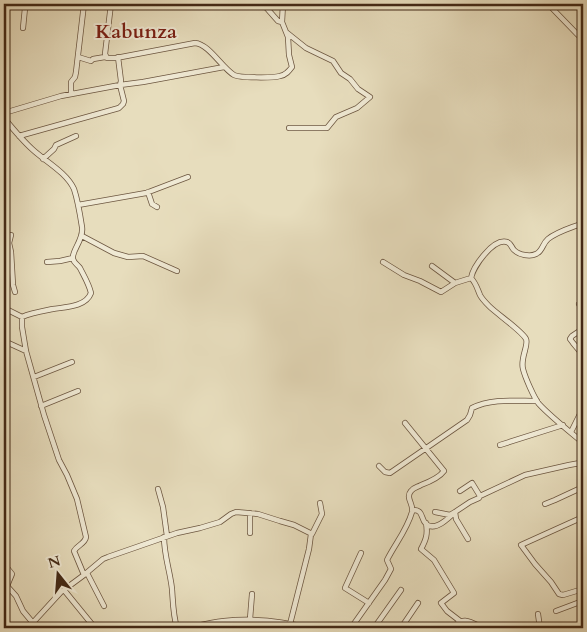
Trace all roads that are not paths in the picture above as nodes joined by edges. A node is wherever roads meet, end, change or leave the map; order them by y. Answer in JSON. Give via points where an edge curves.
{"nodes":[{"id":1,"x":6,"y":4,"type":"edge"},
{"id":2,"x":30,"y":4,"type":"edge"},
{"id":3,"x":84,"y":4,"type":"edge"},
{"id":4,"x":111,"y":4,"type":"edge"},
{"id":5,"x":263,"y":4,"type":"edge"},
{"id":6,"x":283,"y":4,"type":"edge"},
{"id":7,"x":548,"y":4,"type":"edge"},
{"id":8,"x":23,"y":6,"type":"junction"},
{"id":9,"x":282,"y":22,"type":"junction"},
{"id":10,"x":23,"y":28,"type":"dead end"},
{"id":11,"x":286,"y":32,"type":"junction"},
{"id":12,"x":583,"y":37,"type":"edge"},
{"id":13,"x":78,"y":57,"type":"junction"},
{"id":14,"x":105,"y":57,"type":"junction"},
{"id":15,"x":118,"y":57,"type":"junction"},
{"id":16,"x":224,"y":67,"type":"junction"},
{"id":17,"x":120,"y":84,"type":"junction"},
{"id":18,"x":71,"y":94,"type":"junction"},
{"id":19,"x":4,"y":113,"type":"edge"},
{"id":20,"x":4,"y":118,"type":"edge"},
{"id":21,"x":289,"y":128,"type":"dead end"},
{"id":22,"x":19,"y":136,"type":"junction"},
{"id":23,"x":76,"y":136,"type":"dead end"},
{"id":24,"x":43,"y":159,"type":"junction"},
{"id":25,"x":188,"y":177,"type":"dead end"},
{"id":26,"x":148,"y":192,"type":"junction"},
{"id":27,"x":78,"y":205,"type":"junction"},
{"id":28,"x":157,"y":207,"type":"dead end"},
{"id":29,"x":583,"y":224,"type":"edge"},
{"id":30,"x":11,"y":235,"type":"dead end"},
{"id":31,"x":82,"y":236,"type":"junction"},
{"id":32,"x":73,"y":258,"type":"junction"},
{"id":33,"x":47,"y":262,"type":"dead end"},
{"id":34,"x":383,"y":262,"type":"dead end"},
{"id":35,"x":432,"y":266,"type":"dead end"},
{"id":36,"x":176,"y":271,"type":"dead end"},
{"id":37,"x":471,"y":278,"type":"junction"},
{"id":38,"x":455,"y":283,"type":"junction"},
{"id":39,"x":15,"y":292,"type":"dead end"},
{"id":40,"x":579,"y":304,"type":"dead end"},
{"id":41,"x":4,"y":308,"type":"edge"},
{"id":42,"x":583,"y":311,"type":"edge"},
{"id":43,"x":22,"y":317,"type":"junction"},
{"id":44,"x":581,"y":330,"type":"dead end"},
{"id":45,"x":4,"y":341,"type":"edge"},
{"id":46,"x":26,"y":351,"type":"junction"},
{"id":47,"x":583,"y":355,"type":"edge"},
{"id":48,"x":72,"y":362,"type":"dead end"},
{"id":49,"x":34,"y":377,"type":"junction"},
{"id":50,"x":78,"y":391,"type":"dead end"},
{"id":51,"x":537,"y":401,"type":"junction"},
{"id":52,"x":41,"y":406,"type":"junction"},
{"id":53,"x":583,"y":408,"type":"edge"},
{"id":54,"x":405,"y":423,"type":"dead end"},
{"id":55,"x":562,"y":425,"type":"junction"},
{"id":56,"x":571,"y":432,"type":"junction"},
{"id":57,"x":583,"y":442,"type":"edge"},
{"id":58,"x":500,"y":445,"type":"dead end"},
{"id":59,"x":426,"y":449,"type":"junction"},
{"id":60,"x":580,"y":464,"type":"junction"},
{"id":61,"x":378,"y":466,"type":"dead end"},
{"id":62,"x":583,"y":474,"type":"edge"},
{"id":63,"x":583,"y":487,"type":"edge"},
{"id":64,"x":158,"y":489,"type":"dead end"},
{"id":65,"x":460,"y":491,"type":"dead end"},
{"id":66,"x":480,"y":496,"type":"junction"},
{"id":67,"x":320,"y":503,"type":"dead end"},
{"id":68,"x":545,"y":504,"type":"dead end"},
{"id":69,"x":413,"y":510,"type":"junction"},
{"id":70,"x":435,"y":512,"type":"dead end"},
{"id":71,"x":455,"y":512,"type":"junction"},
{"id":72,"x":250,"y":513,"type":"junction"},
{"id":73,"x":583,"y":517,"type":"edge"},
{"id":74,"x":426,"y":523,"type":"junction"},
{"id":75,"x":564,"y":528,"type":"dead end"},
{"id":76,"x":250,"y":534,"type":"dead end"},
{"id":77,"x":311,"y":534,"type":"junction"},
{"id":78,"x":165,"y":537,"type":"junction"},
{"id":79,"x":536,"y":538,"type":"dead end"},
{"id":80,"x":468,"y":539,"type":"dead end"},
{"id":81,"x":361,"y":553,"type":"dead end"},
{"id":82,"x":4,"y":564,"type":"edge"},
{"id":83,"x":86,"y":574,"type":"junction"},
{"id":84,"x":583,"y":589,"type":"edge"},
{"id":85,"x":64,"y":590,"type":"junction"},
{"id":86,"x":401,"y":590,"type":"dead end"},
{"id":87,"x":252,"y":594,"type":"dead end"},
{"id":88,"x":580,"y":602,"type":"dead end"},
{"id":89,"x":369,"y":603,"type":"junction"},
{"id":90,"x":418,"y":603,"type":"dead end"},
{"id":91,"x":104,"y":606,"type":"dead end"},
{"id":92,"x":556,"y":611,"type":"dead end"},
{"id":93,"x":538,"y":614,"type":"dead end"},
{"id":94,"x":250,"y":620,"type":"junction"},
{"id":95,"x":460,"y":621,"type":"junction"},
{"id":96,"x":33,"y":623,"type":"junction"},
{"id":97,"x":28,"y":628,"type":"edge"},
{"id":98,"x":95,"y":628,"type":"edge"},
{"id":99,"x":176,"y":628,"type":"edge"},
{"id":100,"x":190,"y":628,"type":"edge"},
{"id":101,"x":289,"y":628,"type":"edge"},
{"id":102,"x":309,"y":628,"type":"edge"},
{"id":103,"x":351,"y":628,"type":"edge"},
{"id":104,"x":374,"y":628,"type":"edge"},
{"id":105,"x":401,"y":628,"type":"edge"},
{"id":106,"x":453,"y":628,"type":"edge"},
{"id":107,"x":482,"y":628,"type":"edge"},
{"id":108,"x":540,"y":628,"type":"edge"}],
"edges":[{"from":1,"to":8,"type":"street"},
{"from":2,"to":8,"type":"street"},
{"from":3,"to":13,"type":"street"},
{"from":4,"to":14,"type":"street"},
{"from":5,"to":9,"type":"street"},
{"from":6,"to":9,"type":"street"},
{"from":7,"to":12,"type":"street"},
{"from":8,"to":10,"type":"street"},
{"from":9,"to":11,"type":"street"},
{"from":11,"to":16,"type":"street","via":[[292,65],[284,75],[236,76]]},
{"from":11,"to":21,"type":"street","via":[[306,48],[331,60],[341,73],[370,97],[357,108],[336,117],[327,128]]},
{"from":13,"to":14,"type":"street","via":[[91,61]]},
{"from":13,"to":18,"type":"street"},
{"from":14,"to":15,"type":"street"},
{"from":15,"to":16,"type":"street","via":[[200,43]]},
{"from":15,"to":17,"type":"street"},
{"from":16,"to":17,"type":"street"},
{"from":17,"to":18,"type":"street"},
{"from":17,"to":22,"type":"street","via":[[124,101],[119,108]]},
{"from":18,"to":19,"type":"street"},
{"from":20,"to":22,"type":"street"},
{"from":22,"to":24,"type":"street"},
{"from":23,"to":24,"type":"street","via":[[56,145]]},
{"from":24,"to":27,"type":"street","via":[[70,182]]},
{"from":25,"to":26,"type":"street"},
{"from":26,"to":27,"type":"street"},
{"from":26,"to":28,"type":"street","via":[[152,204]]},
{"from":27,"to":31,"type":"street"},
{"from":29,"to":37,"type":"street","via":[[549,238],[536,254],[518,253],[509,243],[500,243],[484,255],[473,269]]},
{"from":30,"to":39,"type":"street","via":[[9,243]]},
{"from":31,"to":32,"type":"street"},
{"from":31,"to":36,"type":"street","via":[[114,253],[128,257],[143,256]]},
{"from":32,"to":33,"type":"street"},
{"from":32,"to":43,"type":"street","via":[[90,289],[89,298],[71,306]]},
{"from":34,"to":38,"type":"street","via":[[441,292]]},
{"from":35,"to":38,"type":"street"},
{"from":37,"to":38,"type":"street"},
{"from":37,"to":51,"type":"street","via":[[489,306],[526,338],[523,367]]},
{"from":40,"to":42,"type":"street"},
{"from":41,"to":43,"type":"street"},
{"from":43,"to":46,"type":"street"},
{"from":44,"to":47,"type":"street","via":[[570,339]]},
{"from":45,"to":46,"type":"street"},
{"from":46,"to":49,"type":"street"},
{"from":48,"to":49,"type":"street"},
{"from":49,"to":52,"type":"street"},
{"from":50,"to":52,"type":"street"},
{"from":51,"to":55,"type":"street"},
{"from":51,"to":59,"type":"street","via":[[500,401],[476,406],[467,420]]},
{"from":52,"to":83,"type":"street","via":[[76,499],[86,537],[74,553]]},
{"from":53,"to":56,"type":"street"},
{"from":54,"to":59,"type":"street"},
{"from":55,"to":56,"type":"street"},
{"from":55,"to":58,"type":"street"},
{"from":56,"to":57,"type":"street"},
{"from":57,"to":60,"type":"street"},
{"from":59,"to":61,"type":"street","via":[[390,473]]},
{"from":59,"to":69,"type":"street","via":[[444,471],[411,491],[409,498]]},
{"from":60,"to":62,"type":"street"},
{"from":60,"to":66,"type":"street","via":[[529,474]]},
{"from":63,"to":68,"type":"street"},
{"from":64,"to":78,"type":"street"},
{"from":65,"to":66,"type":"street","via":[[472,483]]},
{"from":66,"to":71,"type":"street"},
{"from":67,"to":77,"type":"street","via":[[322,514]]},
{"from":69,"to":74,"type":"street","via":[[417,510]]},
{"from":69,"to":89,"type":"street","via":[[387,560],[391,569],[386,580]]},
{"from":70,"to":71,"type":"street","via":[[450,515]]},
{"from":71,"to":74,"type":"street","via":[[436,526]]},
{"from":71,"to":80,"type":"street"},
{"from":72,"to":76,"type":"street"},
{"from":72,"to":77,"type":"street","via":[[294,524]]},
{"from":72,"to":78,"type":"street","via":[[236,512],[220,522]]},
{"from":73,"to":84,"type":"street","via":[[522,545],[559,594]]},
{"from":74,"to":95,"type":"street","via":[[422,549],[434,560],[454,593],[440,603]]},
{"from":75,"to":79,"type":"street"},
{"from":77,"to":101,"type":"street"},
{"from":78,"to":83,"type":"street","via":[[108,557]]},
{"from":78,"to":99,"type":"street","via":[[164,550]]},
{"from":81,"to":89,"type":"street","via":[[345,588]]},
{"from":82,"to":96,"type":"street","via":[[12,574],[7,586]]},
{"from":83,"to":85,"type":"street"},
{"from":83,"to":91,"type":"street"},
{"from":85,"to":96,"type":"street"},
{"from":85,"to":98,"type":"street"},
{"from":86,"to":104,"type":"street"},
{"from":87,"to":94,"type":"street"},
{"from":88,"to":92,"type":"street"},
{"from":89,"to":103,"type":"street"},
{"from":90,"to":105,"type":"street"},
{"from":93,"to":108,"type":"street"},
{"from":94,"to":100,"type":"street"},
{"from":94,"to":102,"type":"street"},
{"from":95,"to":106,"type":"street"},
{"from":95,"to":107,"type":"street"},
{"from":96,"to":97,"type":"street"}]}
